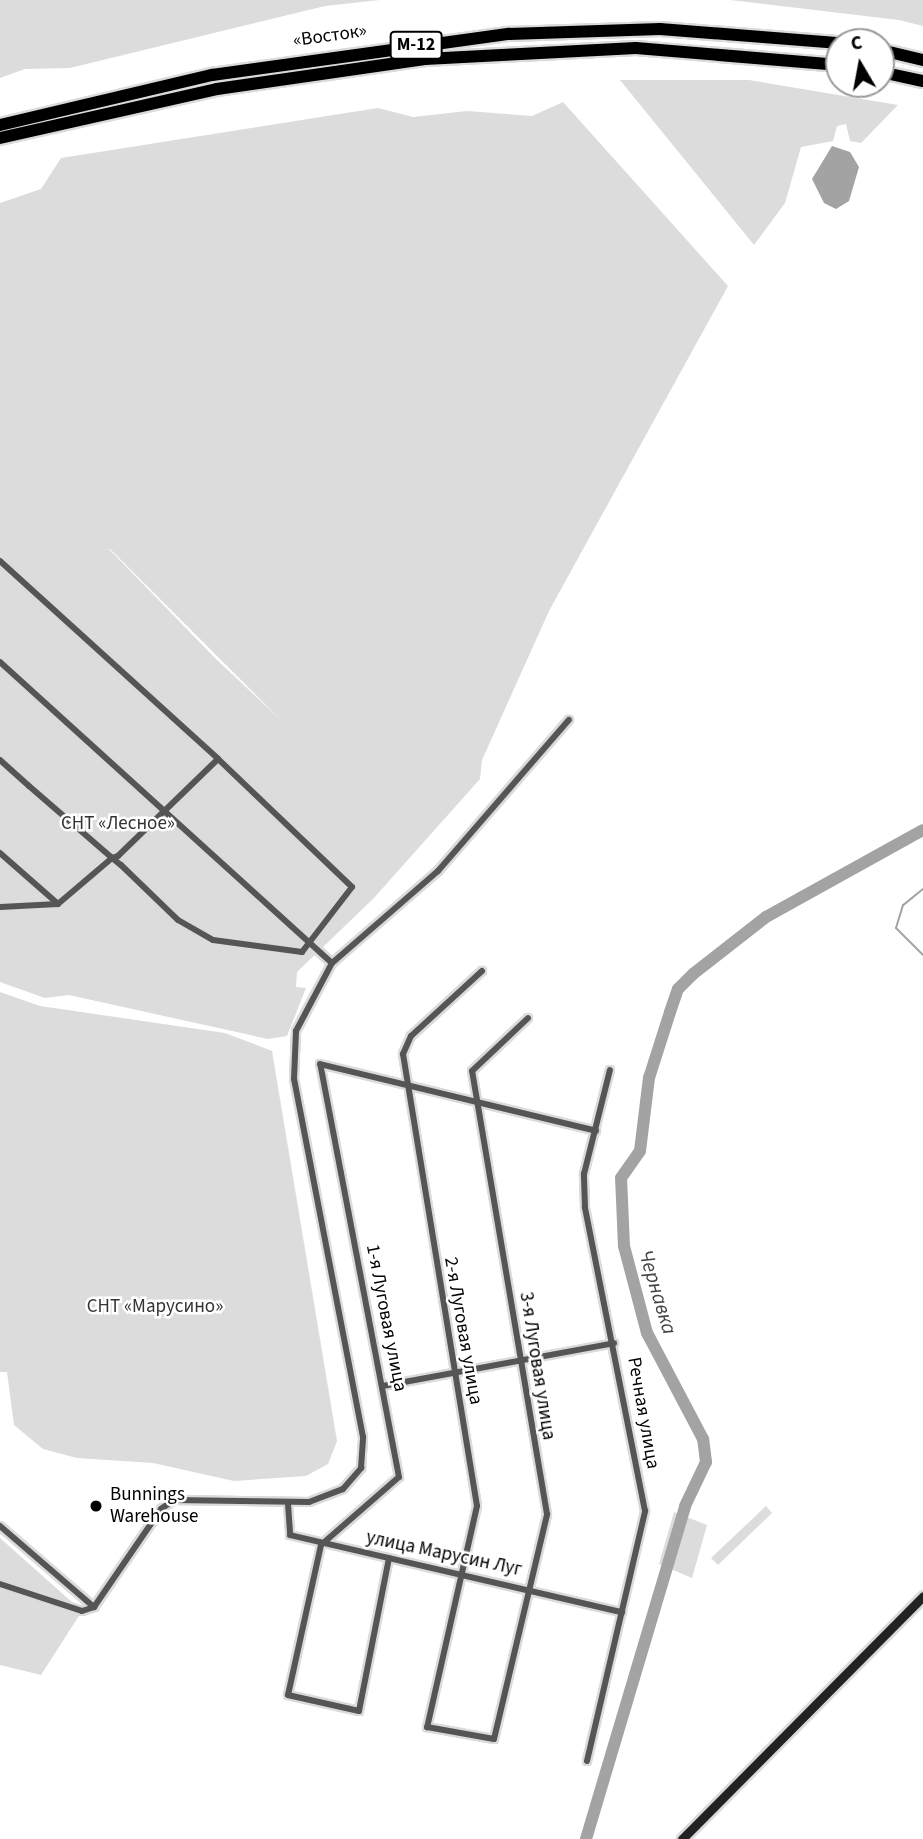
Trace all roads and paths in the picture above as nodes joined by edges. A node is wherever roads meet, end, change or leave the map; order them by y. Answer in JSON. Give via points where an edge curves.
{"nodes":[{"id":1,"x":825,"y":42,"type":"edge"},
{"id":2,"x":895,"y":53,"type":"edge"},
{"id":3,"x":923,"y":60,"type":"edge"},
{"id":4,"x":825,"y":64,"type":"edge"},
{"id":5,"x":895,"y":75,"type":"edge"},
{"id":6,"x":923,"y":80,"type":"edge"},
{"id":7,"x":0,"y":125,"type":"edge"},
{"id":8,"x":0,"y":138,"type":"edge"},
{"id":9,"x":0,"y":561,"type":"edge"},
{"id":10,"x":0,"y":662,"type":"edge"},
{"id":11,"x":569,"y":720,"type":"dead end"},
{"id":12,"x":218,"y":759,"type":"junction"},
{"id":13,"x":0,"y":760,"type":"edge"},
{"id":14,"x":163,"y":811,"type":"junction"},
{"id":15,"x":0,"y":853,"type":"edge"},
{"id":16,"x":112,"y":858,"type":"junction"},
{"id":17,"x":58,"y":904,"type":"junction"},
{"id":18,"x":0,"y":907,"type":"edge"},
{"id":19,"x":309,"y":946,"type":"junction"},
{"id":20,"x":332,"y":963,"type":"junction"},
{"id":21,"x":482,"y":971,"type":"dead end"},
{"id":22,"x":528,"y":1018,"type":"dead end"},
{"id":23,"x":610,"y":1070,"type":"dead end"},
{"id":24,"x":404,"y":1083,"type":"junction"},
{"id":25,"x":474,"y":1099,"type":"junction"},
{"id":26,"x":596,"y":1131,"type":"junction"},
{"id":27,"x":614,"y":1343,"type":"junction"},
{"id":28,"x":519,"y":1360,"type":"junction"},
{"id":29,"x":454,"y":1372,"type":"junction"},
{"id":30,"x":383,"y":1386,"type":"junction"},
{"id":31,"x":288,"y":1504,"type":"junction"},
{"id":32,"x":0,"y":1525,"type":"edge"},
{"id":33,"x":321,"y":1545,"type":"junction"},
{"id":34,"x":390,"y":1558,"type":"junction"},
{"id":35,"x":463,"y":1574,"type":"junction"},
{"id":36,"x":0,"y":1584,"type":"edge"},
{"id":37,"x":529,"y":1589,"type":"junction"},
{"id":38,"x":923,"y":1596,"type":"edge"},
{"id":39,"x":94,"y":1607,"type":"junction"},
{"id":40,"x":622,"y":1612,"type":"junction"},
{"id":41,"x":494,"y":1739,"type":"joint"},
{"id":42,"x":587,"y":1761,"type":"dead end"},
{"id":43,"x":682,"y":1839,"type":"edge"}],
"edges":[{"from":1,"to":7,"type":"highway","name":"«Восток»","number":"М-12","via":[[660,29],[509,34],[212,75]]},
{"from":2,"to":3,"type":"highway"},
{"from":4,"to":8,"type":"highway","name":"«Восток»","number":"М-12","via":[[636,48],[425,59],[217,89]]},
{"from":5,"to":6,"type":"highway"},
{"from":9,"to":12,"type":"street"},
{"from":10,"to":14,"type":"street"},
{"from":11,"to":20,"type":"street","via":[[438,871]]},
{"from":12,"to":14,"type":"street"},
{"from":12,"to":19,"type":"street","via":[[352,887]]},
{"from":13,"to":16,"type":"street"},
{"from":14,"to":16,"type":"street"},
{"from":14,"to":19,"type":"street"},
{"from":15,"to":17,"type":"street"},
{"from":16,"to":17,"type":"street"},
{"from":16,"to":19,"type":"street","via":[[195,933],[257,951],[293,954]]},
{"from":17,"to":18,"type":"street"},
{"from":19,"to":20,"type":"street"},
{"from":20,"to":31,"type":"street","via":[[300,1020],[294,1079],[365,1450],[361,1468],[343,1489],[321,1500]]},
{"from":21,"to":24,"type":"street","name":"2-я Луговая улица","via":[[411,1035],[403,1054]]},
{"from":22,"to":25,"type":"street","name":"3-я Луговая улица","via":[[472,1071]]},
{"from":23,"to":26,"type":"street","name":"Речная улица"},
{"from":24,"to":25,"type":"street"},
{"from":24,"to":29,"type":"street","name":"2-я Луговая улица"},
{"from":24,"to":30,"type":"street","name":"1-я Луговая улица","via":[[320,1064]]},
{"from":25,"to":26,"type":"street"},
{"from":25,"to":28,"type":"street","name":"3-я Луговая улица"},
{"from":26,"to":27,"type":"street","name":"Речная улица","via":[[584,1174],[585,1207]]},
{"from":27,"to":28,"type":"street"},
{"from":27,"to":40,"type":"street","name":"Речная улица","via":[[645,1511]]},
{"from":28,"to":29,"type":"street"},
{"from":28,"to":37,"type":"street","name":"3-я Луговая улица","via":[[547,1514]]},
{"from":29,"to":30,"type":"street"},
{"from":29,"to":35,"type":"street","name":"2-я Луговая улица","via":[[477,1506]]},
{"from":30,"to":33,"type":"street","name":"1-я Луговая улица","via":[[399,1477]]},
{"from":31,"to":33,"type":"street","name":"улица Марусин Луг","via":[[290,1535]]},
{"from":31,"to":39,"type":"street","via":[[174,1500],[161,1509]]},
{"from":32,"to":39,"type":"street"},
{"from":33,"to":34,"type":"street","name":"улица Марусин Луг"},
{"from":33,"to":34,"type":"street","via":[[288,1695],[359,1711]]},
{"from":34,"to":35,"type":"street","name":"улица Марусин Луг"},
{"from":35,"to":37,"type":"street","name":"улица Марусин Луг"},
{"from":35,"to":41,"type":"street","name":"2-я Луговая улица","via":[[427,1727]]},
{"from":36,"to":39,"type":"street","via":[[82,1611]]},
{"from":37,"to":40,"type":"street","name":"улица Марусин Луг"},
{"from":37,"to":41,"type":"street","name":"3-я Луговая улица"},
{"from":38,"to":43,"type":"main road"},
{"from":40,"to":42,"type":"street","name":"Речная улица"}]}
